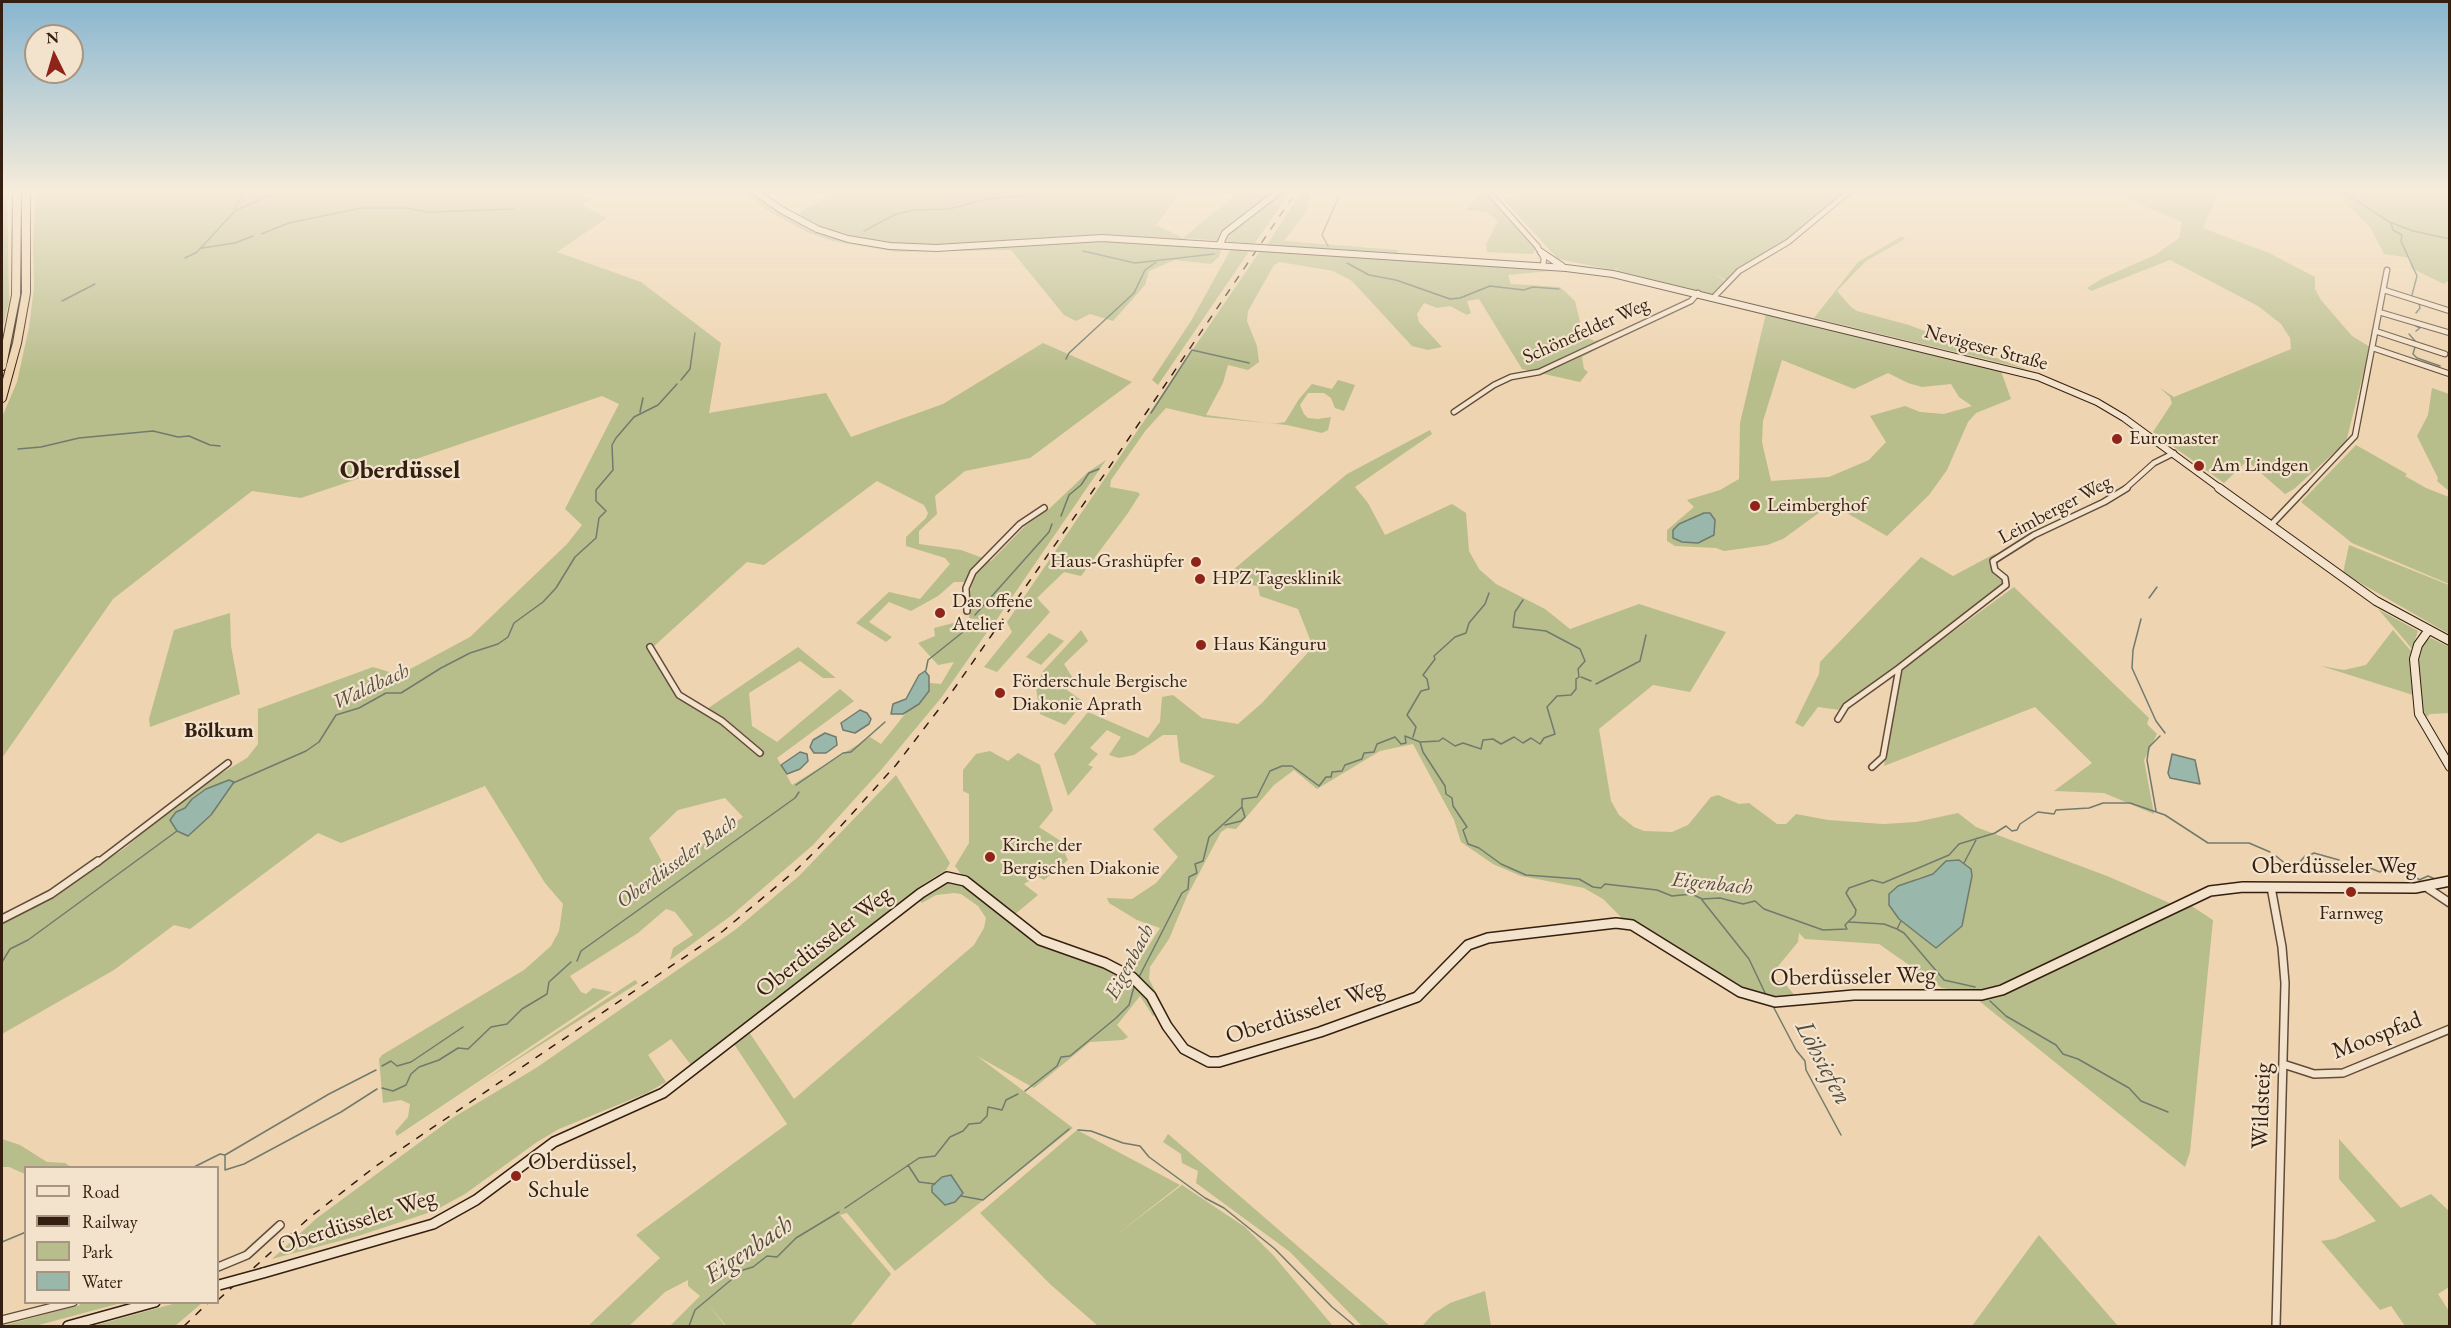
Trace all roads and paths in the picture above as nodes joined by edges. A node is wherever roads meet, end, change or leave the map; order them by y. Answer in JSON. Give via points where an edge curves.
{"nodes":[{"id":1,"x":17,"y":251,"type":"edge"},
{"id":2,"x":26,"y":251,"type":"edge"},
{"id":3,"x":1307,"y":251,"type":"edge"},
{"id":4,"x":1773,"y":251,"type":"edge"},
{"id":5,"x":1541,"y":252,"type":"joint"},
{"id":6,"x":1544,"y":266,"type":"junction"},
{"id":7,"x":1566,"y":268,"type":"junction"},
{"id":8,"x":2387,"y":270,"type":"dead end"},
{"id":9,"x":2384,"y":290,"type":"junction"},
{"id":10,"x":1698,"y":293,"type":"junction"},
{"id":11,"x":1714,"y":297,"type":"junction"},
{"id":12,"x":2450,"y":311,"type":"edge"},
{"id":13,"x":2379,"y":312,"type":"junction"},
{"id":14,"x":2375,"y":332,"type":"junction"},
{"id":15,"x":2450,"y":333,"type":"edge"},
{"id":16,"x":2373,"y":348,"type":"junction"},
{"id":17,"x":2445,"y":354,"type":"dead end"},
{"id":18,"x":2,"y":366,"type":"edge"},
{"id":19,"x":2450,"y":374,"type":"edge"},
{"id":20,"x":2,"y":398,"type":"edge"},
{"id":21,"x":1454,"y":412,"type":"dead end"},
{"id":22,"x":2174,"y":453,"type":"junction"},
{"id":23,"x":1044,"y":508,"type":"dead end"},
{"id":24,"x":2271,"y":525,"type":"junction"},
{"id":25,"x":967,"y":611,"type":"dead end"},
{"id":26,"x":2428,"y":631,"type":"junction"},
{"id":27,"x":2450,"y":641,"type":"edge"},
{"id":28,"x":650,"y":647,"type":"dead end"},
{"id":29,"x":1899,"y":668,"type":"junction"},
{"id":30,"x":1838,"y":718,"type":"dead end"},
{"id":31,"x":760,"y":753,"type":"dead end"},
{"id":32,"x":228,"y":764,"type":"dead end"},
{"id":33,"x":1872,"y":767,"type":"dead end"},
{"id":34,"x":2450,"y":767,"type":"edge"},
{"id":35,"x":2450,"y":881,"type":"edge"},
{"id":36,"x":2271,"y":887,"type":"junction"},
{"id":37,"x":2426,"y":887,"type":"junction"},
{"id":38,"x":2450,"y":903,"type":"edge"},
{"id":39,"x":2,"y":919,"type":"edge"},
{"id":40,"x":2450,"y":1029,"type":"edge"},
{"id":41,"x":2283,"y":1064,"type":"junction"},
{"id":42,"x":280,"y":1225,"type":"dead end"},
{"id":43,"x":219,"y":1267,"type":"edge"},
{"id":44,"x":219,"y":1285,"type":"edge"},
{"id":45,"x":65,"y":1304,"type":"edge"},
{"id":46,"x":148,"y":1304,"type":"edge"},
{"id":47,"x":2,"y":1320,"type":"edge"},
{"id":48,"x":68,"y":1326,"type":"edge"},
{"id":49,"x":2276,"y":1326,"type":"edge"}],
"edges":[{"from":1,"to":18,"type":"highway","via":[[13,320]]},
{"from":2,"to":20,"type":"highway","via":[[26,286],[17,343]]},
{"from":3,"to":6,"type":"main road","name":"Nevigeser Straße","bridge":true},
{"from":4,"to":11,"type":"street","via":[[1739,271]]},
{"from":5,"to":6,"type":"street"},
{"from":5,"to":7,"type":"main road"},
{"from":6,"to":7,"type":"main road","name":"Nevigeser Straße"},
{"from":7,"to":10,"type":"main road","name":"Nevigeser Straße","via":[[1614,274]]},
{"from":8,"to":9,"type":"street"},
{"from":9,"to":12,"type":"street"},
{"from":9,"to":13,"type":"street"},
{"from":10,"to":11,"type":"main road","name":"Nevigeser Straße"},
{"from":10,"to":21,"type":"street","name":"Schönefelder Weg","via":[[1691,301],[1539,372],[1494,385]]},
{"from":11,"to":22,"type":"main road","name":"Nevigeser Straße","via":[[2038,377],[2097,402]]},
{"from":13,"to":14,"type":"street"},
{"from":13,"to":15,"type":"street"},
{"from":14,"to":16,"type":"street"},
{"from":14,"to":17,"type":"street"},
{"from":16,"to":19,"type":"street"},
{"from":16,"to":24,"type":"street","via":[[2355,436]]},
{"from":22,"to":24,"type":"main road","name":"Nevigeser Straße"},
{"from":22,"to":29,"type":"street","name":"Leimberger Weg","via":[[2154,463],[2130,486],[2104,502],[2000,555],[1993,565],[2006,585]]},
{"from":23,"to":25,"type":"street","via":[[1020,525],[974,572],[966,588]]},
{"from":24,"to":26,"type":"main road","name":"Nevigeser Straße","via":[[2376,601]]},
{"from":26,"to":27,"type":"main road","name":"Nevigeser Straße"},
{"from":26,"to":34,"type":"main road","via":[[2414,659],[2419,714]]},
{"from":28,"to":31,"type":"street","via":[[679,695],[722,721]]},
{"from":29,"to":30,"type":"street","via":[[1846,706]]},
{"from":29,"to":33,"type":"street","via":[[1883,757]]},
{"from":32,"to":39,"type":"street","via":[[86,870],[51,894]]},
{"from":35,"to":37,"type":"main road","name":"Oberdüsseler Weg"},
{"from":36,"to":37,"type":"main road","name":"Oberdüsseler Weg"},
{"from":36,"to":41,"type":"street","name":"Wildsteig","via":[[2285,983]]},
{"from":36,"to":44,"type":"main road","name":"Oberdüsseler Weg","bridge":true,"via":[[2225,888],[2195,896],[2002,990],[1982,994],[1854,995],[1775,1002],[1740,992],[1632,925],[1616,923],[1488,938],[1468,945],[1417,997],[1219,1062],[1201,1059],[1184,1049],[1141,984],[1132,977],[1040,940],[951,874],[663,1093],[550,1145],[482,1196],[433,1224]]},
{"from":37,"to":38,"type":"street"},
{"from":40,"to":41,"type":"street","name":"Moospfad","via":[[2343,1073],[2314,1074]]},
{"from":41,"to":49,"type":"street","name":"Wildsteig"},
{"from":42,"to":43,"type":"street","name":"Oberdüsseler Weg","via":[[247,1255]]},
{"from":45,"to":47,"type":"street"},
{"from":46,"to":48,"type":"main road"}]}
